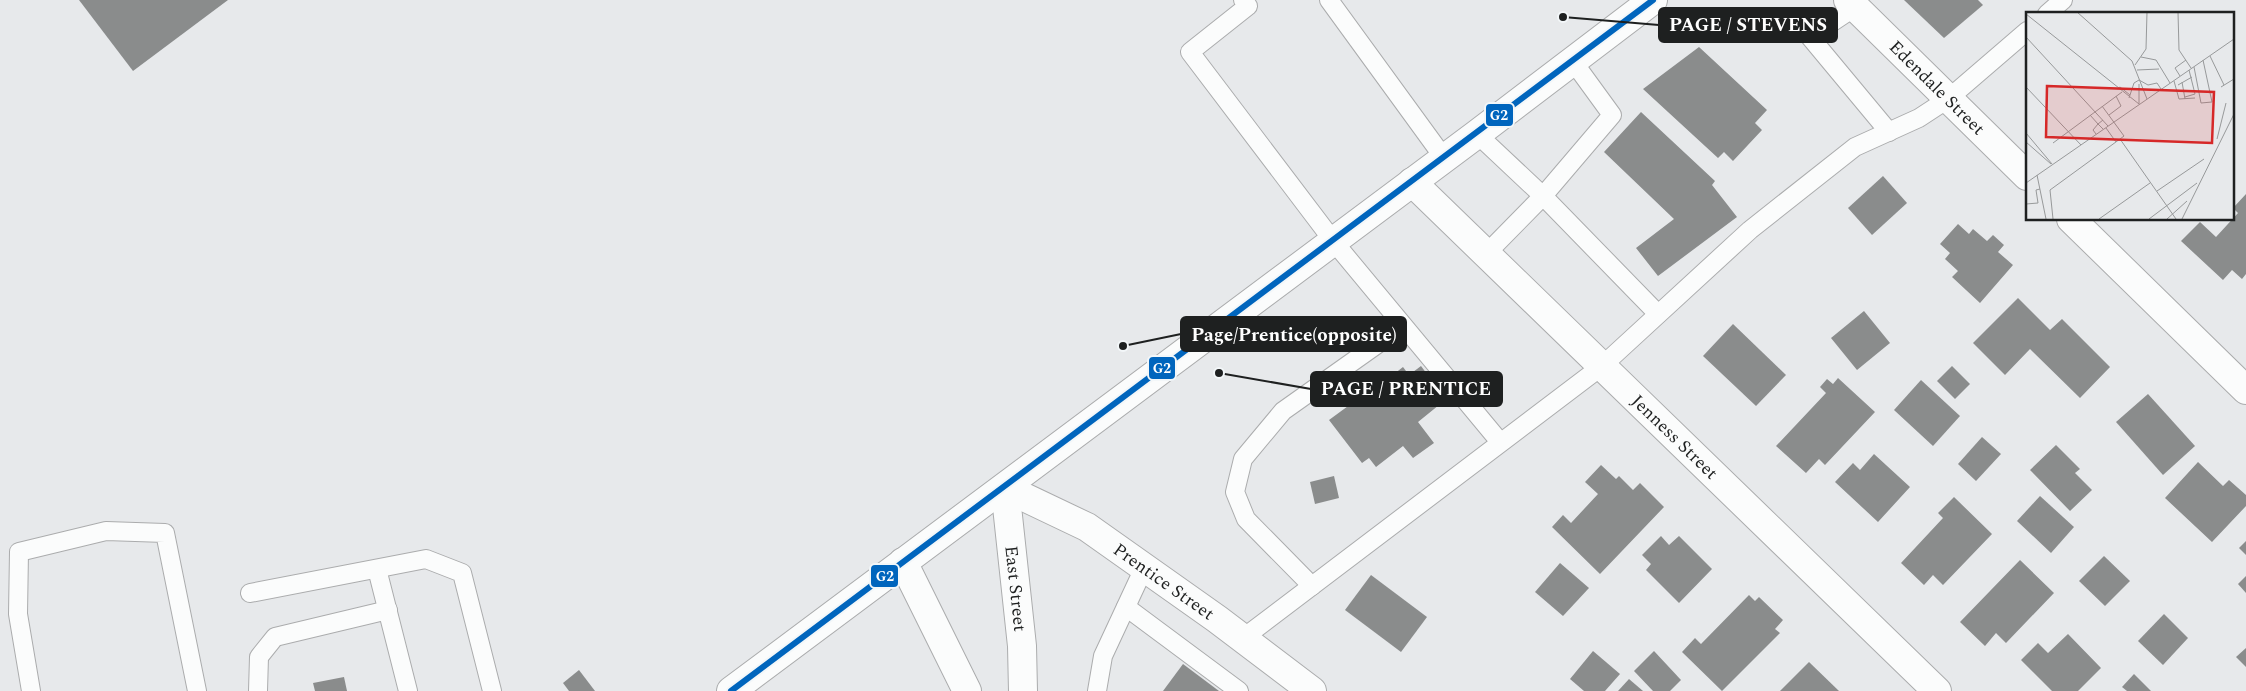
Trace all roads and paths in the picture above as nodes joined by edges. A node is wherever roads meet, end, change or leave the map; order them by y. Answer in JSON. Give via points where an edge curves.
{"nodes":[{"id":1,"x":1329,"y":0,"type":"edge"},
{"id":2,"x":1652,"y":0,"type":"edge"},
{"id":3,"x":2063,"y":0,"type":"edge"},
{"id":4,"x":1249,"y":2,"type":"edge"},
{"id":5,"x":1851,"y":3,"type":"edge"},
{"id":6,"x":2049,"y":12,"type":"edge"},
{"id":7,"x":2026,"y":32,"type":"edge"},
{"id":8,"x":1572,"y":60,"type":"junction"},
{"id":9,"x":1948,"y":98,"type":"junction"},
{"id":10,"x":1889,"y":132,"type":"junction"},
{"id":11,"x":1477,"y":134,"type":"junction"},
{"id":12,"x":1444,"y":158,"type":"junction"},
{"id":13,"x":2026,"y":175,"type":"edge"},
{"id":14,"x":1412,"y":182,"type":"junction"},
{"id":15,"x":1543,"y":196,"type":"junction"},
{"id":16,"x":2072,"y":220,"type":"edge"},
{"id":17,"x":1334,"y":242,"type":"junction"},
{"id":18,"x":1486,"y":254,"type":"junction"},
{"id":19,"x":1658,"y":314,"type":"junction"},
{"id":20,"x":1403,"y":326,"type":"junction"},
{"id":21,"x":1602,"y":366,"type":"junction"},
{"id":22,"x":2246,"y":390,"type":"edge"},
{"id":23,"x":1500,"y":442,"type":"junction"},
{"id":24,"x":1005,"y":488,"type":"junction"},
{"id":25,"x":903,"y":562,"type":"junction"},
{"id":26,"x":1144,"y":568,"type":"junction"},
{"id":27,"x":377,"y":569,"type":"junction"},
{"id":28,"x":1312,"y":586,"type":"junction"},
{"id":29,"x":250,"y":593,"type":"dead end"},
{"id":30,"x":1126,"y":607,"type":"junction"},
{"id":31,"x":388,"y":610,"type":"junction"},
{"id":32,"x":1242,"y":639,"type":"junction"},
{"id":33,"x":1307,"y":690,"type":"edge"},
{"id":34,"x":31,"y":691,"type":"edge"},
{"id":35,"x":197,"y":691,"type":"edge"},
{"id":36,"x":258,"y":691,"type":"edge"},
{"id":37,"x":408,"y":691,"type":"edge"},
{"id":38,"x":492,"y":691,"type":"edge"},
{"id":39,"x":732,"y":691,"type":"edge"},
{"id":40,"x":966,"y":691,"type":"edge"},
{"id":41,"x":1023,"y":691,"type":"edge"},
{"id":42,"x":1097,"y":691,"type":"edge"},
{"id":43,"x":1239,"y":691,"type":"edge"},
{"id":44,"x":1937,"y":691,"type":"edge"}],
"edges":[{"from":1,"to":12,"type":"lane"},
{"from":2,"to":8,"type":"street"},
{"from":3,"to":6,"type":"lane"},
{"from":4,"to":17,"type":"lane","via":[[1190,52]]},
{"from":5,"to":9,"type":"street","name":"Edendale Street"},
{"from":5,"to":10,"type":"lane","via":[[1810,38]]},
{"from":7,"to":9,"type":"lane"},
{"from":8,"to":11,"type":"street"},
{"from":8,"to":15,"type":"lane","via":[[1612,115]]},
{"from":9,"to":10,"type":"lane","via":[[1920,118]]},
{"from":9,"to":13,"type":"street","name":"Edendale Street"},
{"from":10,"to":19,"type":"lane","via":[[1855,147],[1750,230]]},
{"from":11,"to":12,"type":"street"},
{"from":11,"to":15,"type":"lane"},
{"from":12,"to":14,"type":"street"},
{"from":14,"to":17,"type":"street"},
{"from":14,"to":18,"type":"street","name":"Jenness Street"},
{"from":15,"to":18,"type":"lane"},
{"from":15,"to":19,"type":"lane"},
{"from":16,"to":22,"type":"street"},
{"from":17,"to":20,"type":"lane"},
{"from":17,"to":24,"type":"street"},
{"from":18,"to":21,"type":"street","name":"Jenness Street"},
{"from":19,"to":21,"type":"lane"},
{"from":20,"to":23,"type":"lane"},
{"from":20,"to":28,"type":"lane","via":[[1284,411],[1243,460],[1234,492],[1246,519]]},
{"from":21,"to":23,"type":"lane"},
{"from":21,"to":44,"type":"street","name":"Jenness Street"},
{"from":23,"to":28,"type":"lane"},
{"from":24,"to":25,"type":"street"},
{"from":24,"to":26,"type":"street","name":"Prentice Street","via":[[1087,527]]},
{"from":24,"to":41,"type":"street","name":"East Street","via":[[1022,646]]},
{"from":25,"to":39,"type":"street"},
{"from":25,"to":40,"type":"street"},
{"from":26,"to":30,"type":"lane"},
{"from":26,"to":32,"type":"street","name":"Prentice Street"},
{"from":27,"to":29,"type":"lane"},
{"from":27,"to":31,"type":"lane"},
{"from":27,"to":38,"type":"lane","via":[[426,560],[462,573]]},
{"from":28,"to":32,"type":"lane"},
{"from":30,"to":42,"type":"lane","via":[[1103,656]]},
{"from":30,"to":43,"type":"lane"},
{"from":31,"to":36,"type":"lane","via":[[275,637],[259,657]]},
{"from":31,"to":37,"type":"lane"},
{"from":32,"to":33,"type":"street","name":"Prentice Street"},
{"from":34,"to":35,"type":"lane","via":[[18,614],[19,552],[106,531],[165,533]]}]}
